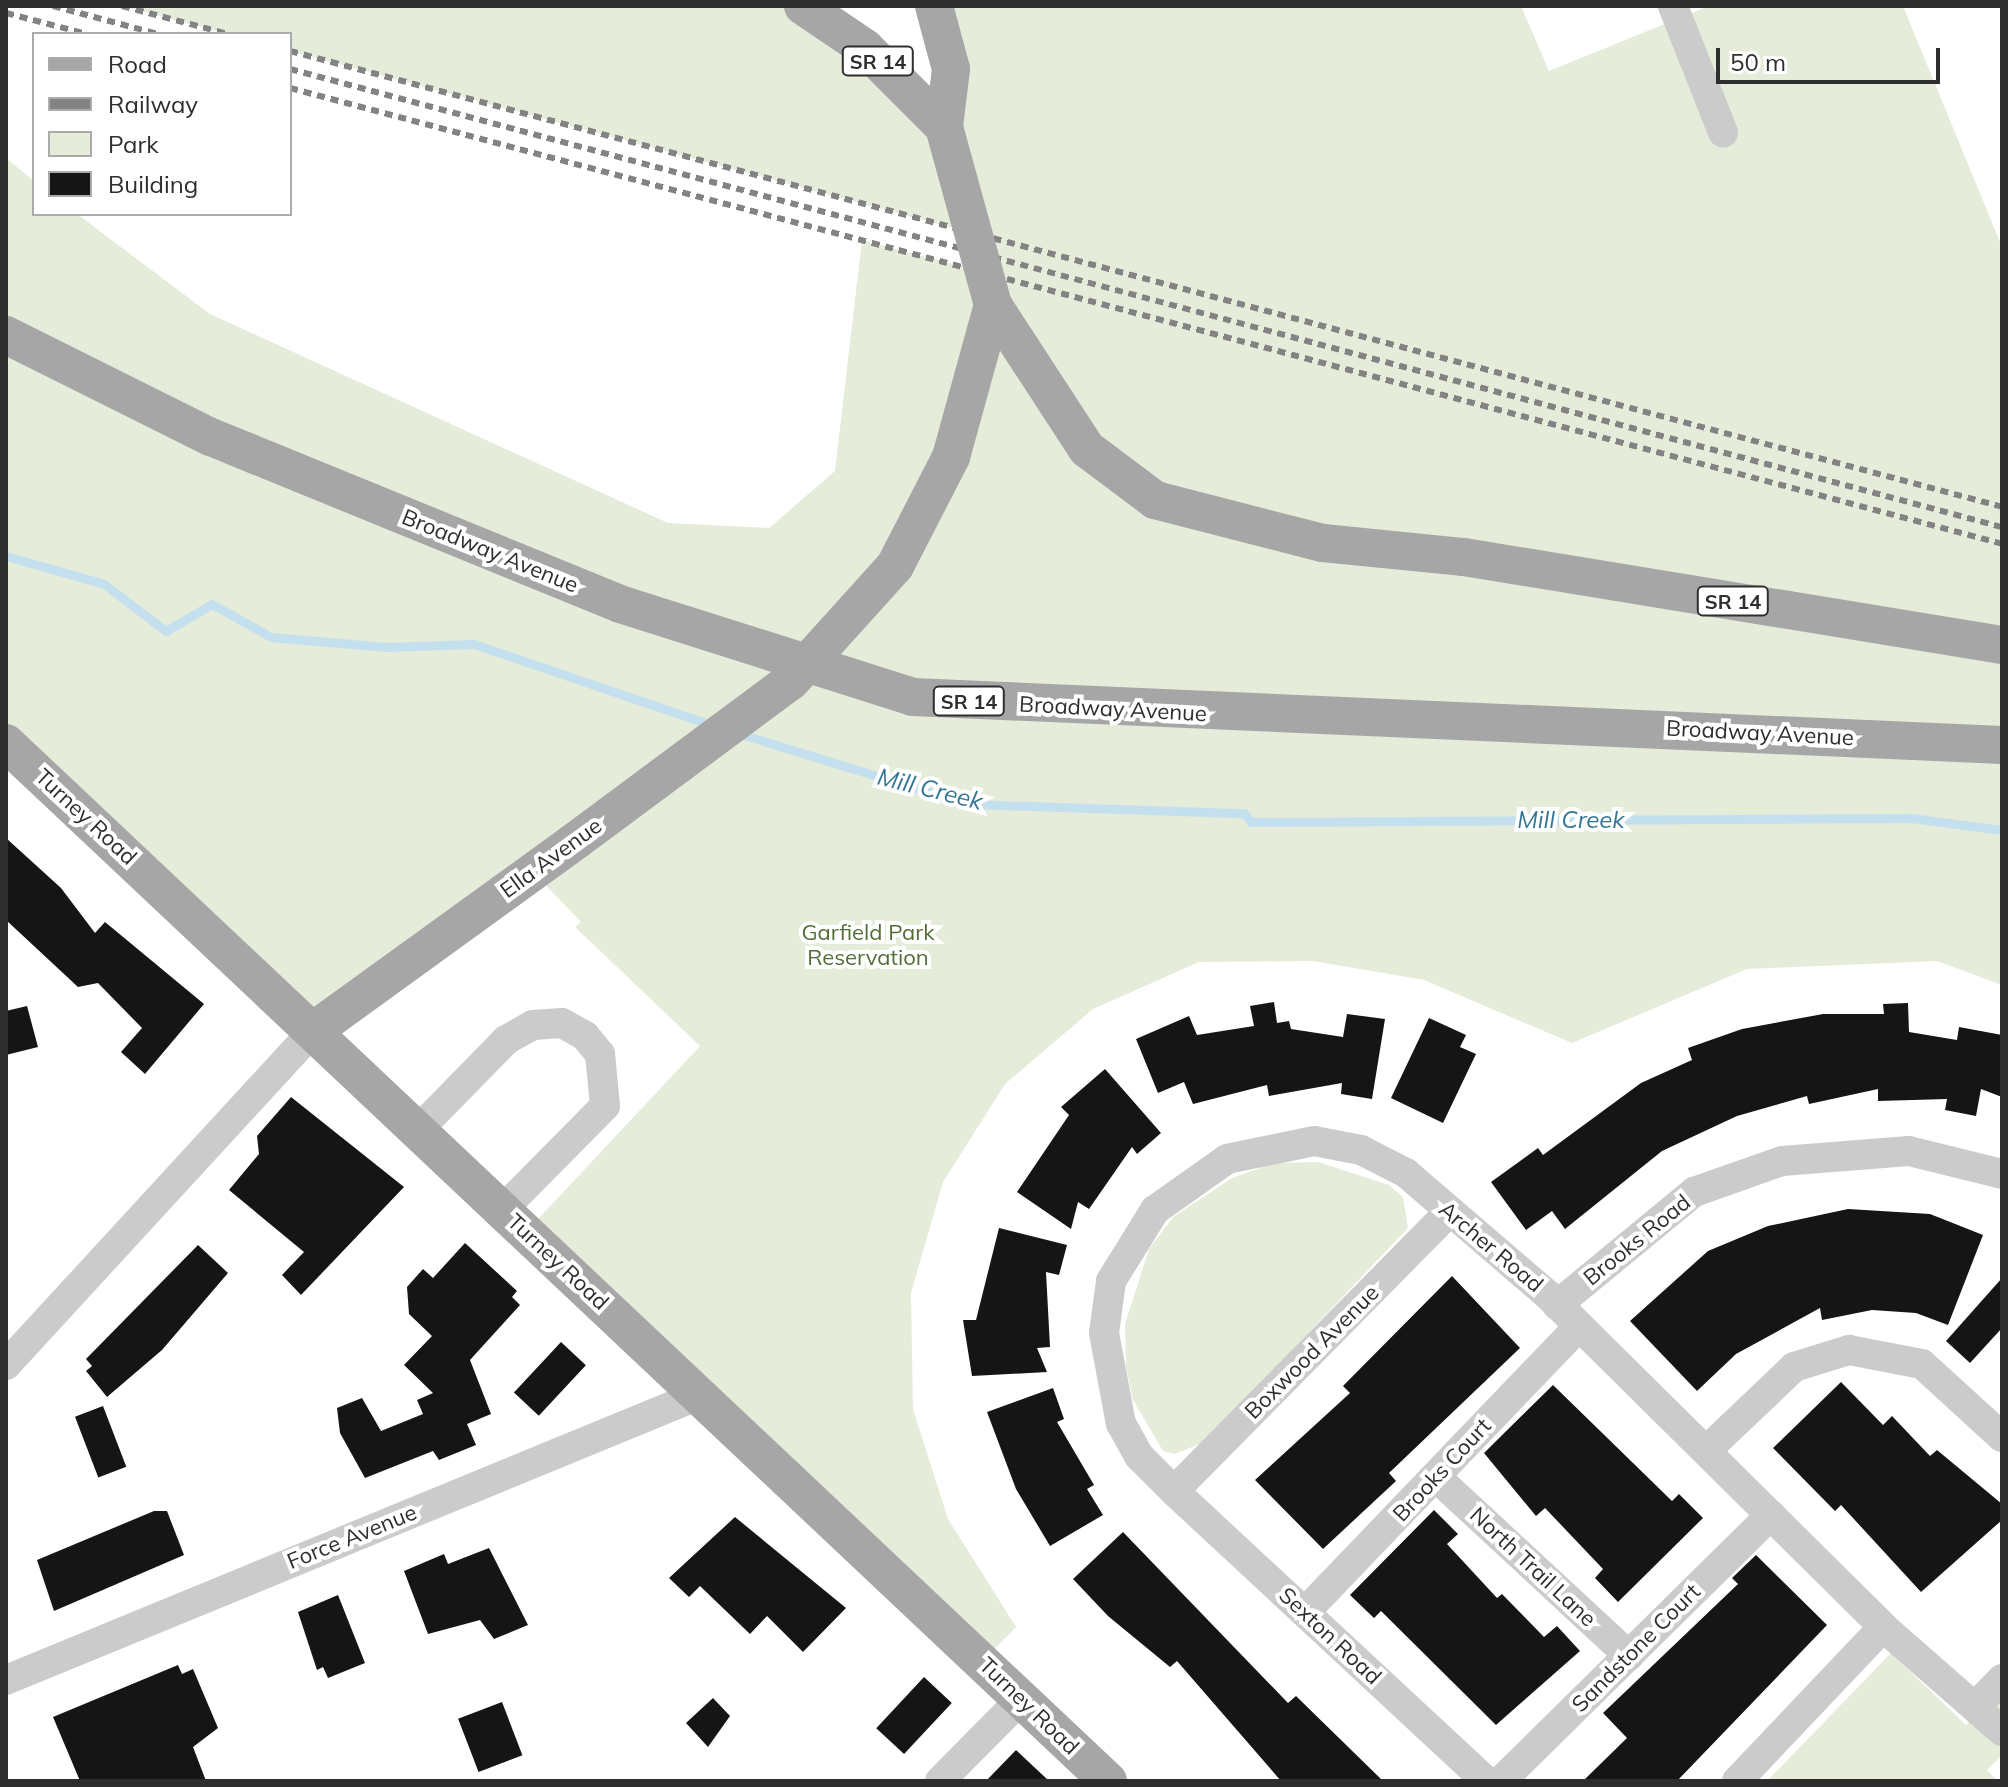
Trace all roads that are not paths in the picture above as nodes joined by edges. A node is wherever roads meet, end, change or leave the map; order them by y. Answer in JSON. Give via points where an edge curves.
{"nodes":[{"id":1,"x":803,"y":6,"type":"edge"},
{"id":2,"x":934,"y":6,"type":"edge"},
{"id":3,"x":1673,"y":6,"type":"edge"},
{"id":4,"x":944,"y":127,"type":"junction"},
{"id":5,"x":1723,"y":132,"type":"dead end"},
{"id":6,"x":993,"y":305,"type":"junction"},
{"id":7,"x":6,"y":335,"type":"edge"},
{"id":8,"x":2002,"y":645,"type":"edge"},
{"id":9,"x":6,"y":743,"type":"edge"},
{"id":10,"x":2002,"y":745,"type":"edge"},
{"id":11,"x":313,"y":1031,"type":"junction"},
{"id":12,"x":418,"y":1130,"type":"junction"},
{"id":13,"x":2002,"y":1174,"type":"edge"},
{"id":14,"x":502,"y":1210,"type":"junction"},
{"id":15,"x":1449,"y":1212,"type":"junction"},
{"id":16,"x":1557,"y":1305,"type":"junction"},
{"id":17,"x":1579,"y":1326,"type":"junction"},
{"id":18,"x":6,"y":1329,"type":"edge"},
{"id":19,"x":39,"y":1330,"type":"junction"},
{"id":20,"x":6,"y":1365,"type":"edge"},
{"id":21,"x":699,"y":1395,"type":"junction"},
{"id":22,"x":2002,"y":1437,"type":"edge"},
{"id":23,"x":1708,"y":1449,"type":"junction"},
{"id":24,"x":1436,"y":1477,"type":"junction"},
{"id":25,"x":1174,"y":1491,"type":"junction"},
{"id":26,"x":1771,"y":1515,"type":"junction"},
{"id":27,"x":1305,"y":1612,"type":"junction"},
{"id":28,"x":1883,"y":1627,"type":"junction"},
{"id":29,"x":1629,"y":1656,"type":"junction"},
{"id":30,"x":2002,"y":1679,"type":"edge"},
{"id":31,"x":6,"y":1680,"type":"edge"},
{"id":32,"x":1022,"y":1698,"type":"junction"},
{"id":33,"x":1975,"y":1707,"type":"junction"},
{"id":34,"x":2002,"y":1731,"type":"edge"},
{"id":35,"x":940,"y":1781,"type":"edge"},
{"id":36,"x":1108,"y":1781,"type":"edge"},
{"id":37,"x":1486,"y":1781,"type":"edge"},
{"id":38,"x":1501,"y":1781,"type":"edge"},
{"id":39,"x":1737,"y":1781,"type":"edge"}],
"edges":[{"from":1,"to":4,"type":"main road","number":"SR 14","via":[[865,48]]},
{"from":2,"to":4,"type":"main road","via":[[951,69]]},
{"from":3,"to":5,"type":"street"},
{"from":4,"to":6,"type":"main road","number":"SR 14","bridge":true},
{"from":6,"to":8,"type":"main road","number":"SR 14","via":[[1087,449],[1155,500],[1323,543],[1464,557]]},
{"from":6,"to":11,"type":"main road","name":"Ella Avenue","bridge":true,"via":[[951,457],[895,566],[791,681]]},
{"from":7,"to":10,"type":"main road","name":"Broadway Avenue","number":"SR 14","via":[[211,437],[620,604],[913,697]]},
{"from":9,"to":11,"type":"main road","name":"Turney Road"},
{"from":11,"to":12,"type":"main road","name":"Turney Road"},
{"from":11,"to":19,"type":"street","name":"Ella Avenue"},
{"from":12,"to":14,"type":"main road","name":"Turney Road"},
{"from":12,"to":14,"type":"street","via":[[506,1040],[533,1025],[562,1023],[585,1036],[600,1054],[605,1106]]},
{"from":13,"to":16,"type":"street","name":"Brooks Road","via":[[1909,1151],[1782,1161],[1694,1192]]},
{"from":14,"to":21,"type":"main road","name":"Turney Road"},
{"from":15,"to":16,"type":"street","name":"Archer Road"},
{"from":15,"to":25,"type":"street","name":"Boxwood Avenue"},
{"from":15,"to":25,"type":"street","name":"Archer Road","via":[[1383,1161],[1314,1141],[1227,1159],[1155,1210],[1111,1281],[1106,1363],[1121,1424]]},
{"from":16,"to":17,"type":"street","name":"Archer Road"},
{"from":17,"to":23,"type":"street","name":"Archer Road"},
{"from":17,"to":24,"type":"street","name":"Brooks Court"},
{"from":18,"to":19,"type":"street"},
{"from":19,"to":20,"type":"street","name":"Ella Avenue"},
{"from":21,"to":31,"type":"street","name":"Force Avenue"},
{"from":21,"to":32,"type":"main road","name":"Turney Road"},
{"from":22,"to":23,"type":"street","via":[[1922,1364],[1849,1350],[1794,1367]]},
{"from":23,"to":26,"type":"street","name":"Archer Road"},
{"from":24,"to":27,"type":"street","name":"Brooks Court"},
{"from":24,"to":29,"type":"street","name":"North Trail Lane"},
{"from":25,"to":27,"type":"street","name":"Sexton Road"},
{"from":26,"to":28,"type":"street","name":"Archer Road"},
{"from":26,"to":29,"type":"street","name":"Sandstone Court"},
{"from":27,"to":37,"type":"street","name":"Sexton Road"},
{"from":28,"to":33,"type":"street","name":"Archer Road"},
{"from":28,"to":39,"type":"street"},
{"from":29,"to":38,"type":"street","name":"Sandstone Court"},
{"from":30,"to":33,"type":"street"},
{"from":32,"to":35,"type":"street"},
{"from":32,"to":36,"type":"main road","name":"Turney Road"},
{"from":33,"to":34,"type":"street","name":"Archer Road"}]}
